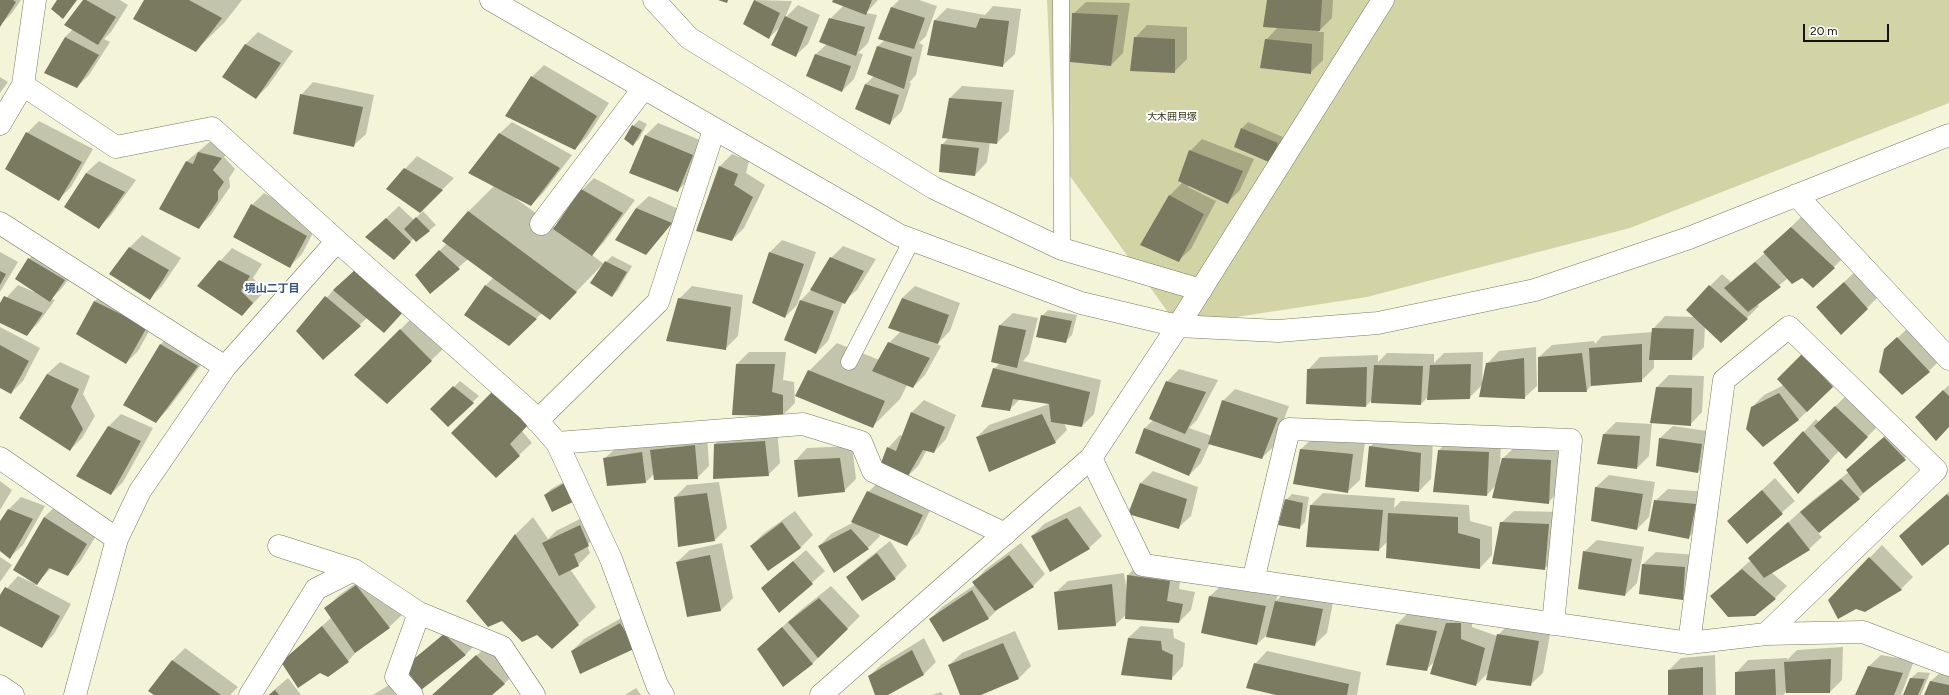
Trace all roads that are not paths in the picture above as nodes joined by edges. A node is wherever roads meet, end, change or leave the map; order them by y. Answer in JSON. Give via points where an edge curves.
{"nodes":[{"id":1,"x":35,"y":0,"type":"edge"},
{"id":2,"x":492,"y":0,"type":"edge"},
{"id":3,"x":654,"y":0,"type":"edge"},
{"id":4,"x":1061,"y":0,"type":"edge"},
{"id":5,"x":1383,"y":0,"type":"edge"},
{"id":6,"x":22,"y":84,"type":"junction"},
{"id":7,"x":643,"y":89,"type":"junction"},
{"id":8,"x":0,"y":124,"type":"edge"},
{"id":9,"x":714,"y":130,"type":"junction"},
{"id":10,"x":1949,"y":135,"type":"edge"},
{"id":11,"x":1796,"y":195,"type":"junction"},
{"id":12,"x":0,"y":223,"type":"edge"},
{"id":13,"x":541,"y":224,"type":"dead end"},
{"id":14,"x":912,"y":240,"type":"junction"},
{"id":15,"x":338,"y":241,"type":"junction"},
{"id":16,"x":1062,"y":249,"type":"junction"},
{"id":17,"x":1201,"y":290,"type":"junction"},
{"id":18,"x":1178,"y":326,"type":"junction"},
{"id":19,"x":1949,"y":359,"type":"edge"},
{"id":20,"x":849,"y":362,"type":"dead end"},
{"id":21,"x":226,"y":367,"type":"junction"},
{"id":22,"x":537,"y":421,"type":"junction"},
{"id":23,"x":557,"y":443,"type":"junction"},
{"id":24,"x":0,"y":458,"type":"edge"},
{"id":25,"x":1092,"y":458,"type":"junction"},
{"id":26,"x":1942,"y":465,"type":"edge"},
{"id":27,"x":1005,"y":534,"type":"junction"},
{"id":28,"x":117,"y":539,"type":"junction"},
{"id":29,"x":279,"y":546,"type":"dead end"},
{"id":30,"x":354,"y":570,"type":"junction"},
{"id":31,"x":1253,"y":581,"type":"junction"},
{"id":32,"x":419,"y":613,"type":"junction"},
{"id":33,"x":1553,"y":624,"type":"junction"},
{"id":34,"x":1766,"y":634,"type":"junction"},
{"id":35,"x":1690,"y":643,"type":"junction"},
{"id":36,"x":1949,"y":665,"type":"edge"},
{"id":37,"x":0,"y":686,"type":"edge"},
{"id":38,"x":13,"y":695,"type":"edge"},
{"id":39,"x":75,"y":695,"type":"edge"},
{"id":40,"x":250,"y":695,"type":"edge"},
{"id":41,"x":412,"y":695,"type":"edge"},
{"id":42,"x":534,"y":695,"type":"edge"},
{"id":43,"x":663,"y":695,"type":"edge"},
{"id":44,"x":821,"y":695,"type":"edge"}],
"edges":[{"from":1,"to":6,"type":"street"},
{"from":2,"to":7,"type":"street"},
{"from":3,"to":16,"type":"street","via":[[689,38],[934,188]]},
{"from":4,"to":16,"type":"lane"},
{"from":5,"to":17,"type":"street"},
{"from":6,"to":8,"type":"street"},
{"from":6,"to":15,"type":"street","via":[[116,147],[212,128]]},
{"from":7,"to":9,"type":"street"},
{"from":7,"to":13,"type":"street"},
{"from":9,"to":14,"type":"street"},
{"from":9,"to":22,"type":"street","via":[[658,302]]},
{"from":10,"to":11,"type":"street"},
{"from":11,"to":18,"type":"street","via":[[1689,238],[1535,290],[1378,324],[1278,331]]},
{"from":11,"to":19,"type":"street"},
{"from":12,"to":21,"type":"street"},
{"from":14,"to":18,"type":"street","via":[[1081,304]]},
{"from":14,"to":20,"type":"lane"},
{"from":15,"to":21,"type":"street"},
{"from":15,"to":22,"type":"street","via":[[528,410]]},
{"from":16,"to":17,"type":"street"},
{"from":17,"to":18,"type":"street"},
{"from":18,"to":25,"type":"street"},
{"from":21,"to":28,"type":"street","via":[[140,491]]},
{"from":22,"to":23,"type":"street"},
{"from":23,"to":27,"type":"street","via":[[803,424],[861,442],[874,471]]},
{"from":23,"to":43,"type":"street","via":[[611,559],[657,685]]},
{"from":24,"to":28,"type":"street"},
{"from":25,"to":27,"type":"street"},
{"from":25,"to":31,"type":"street","via":[[1143,565]]},
{"from":26,"to":34,"type":"street"},
{"from":26,"to":35,"type":"street","via":[[1789,327],[1724,380]]},
{"from":27,"to":44,"type":"street"},
{"from":28,"to":39,"type":"street"},
{"from":29,"to":30,"type":"street"},
{"from":30,"to":32,"type":"street"},
{"from":30,"to":40,"type":"street","via":[[316,589]]},
{"from":31,"to":33,"type":"street"},
{"from":31,"to":33,"type":"street","via":[[1289,429],[1571,440]]},
{"from":32,"to":41,"type":"street","via":[[396,677]]},
{"from":32,"to":42,"type":"street","via":[[502,647]]},
{"from":33,"to":35,"type":"street"},
{"from":34,"to":35,"type":"street"},
{"from":34,"to":36,"type":"street","via":[[1863,632]]},
{"from":37,"to":38,"type":"street"}]}
